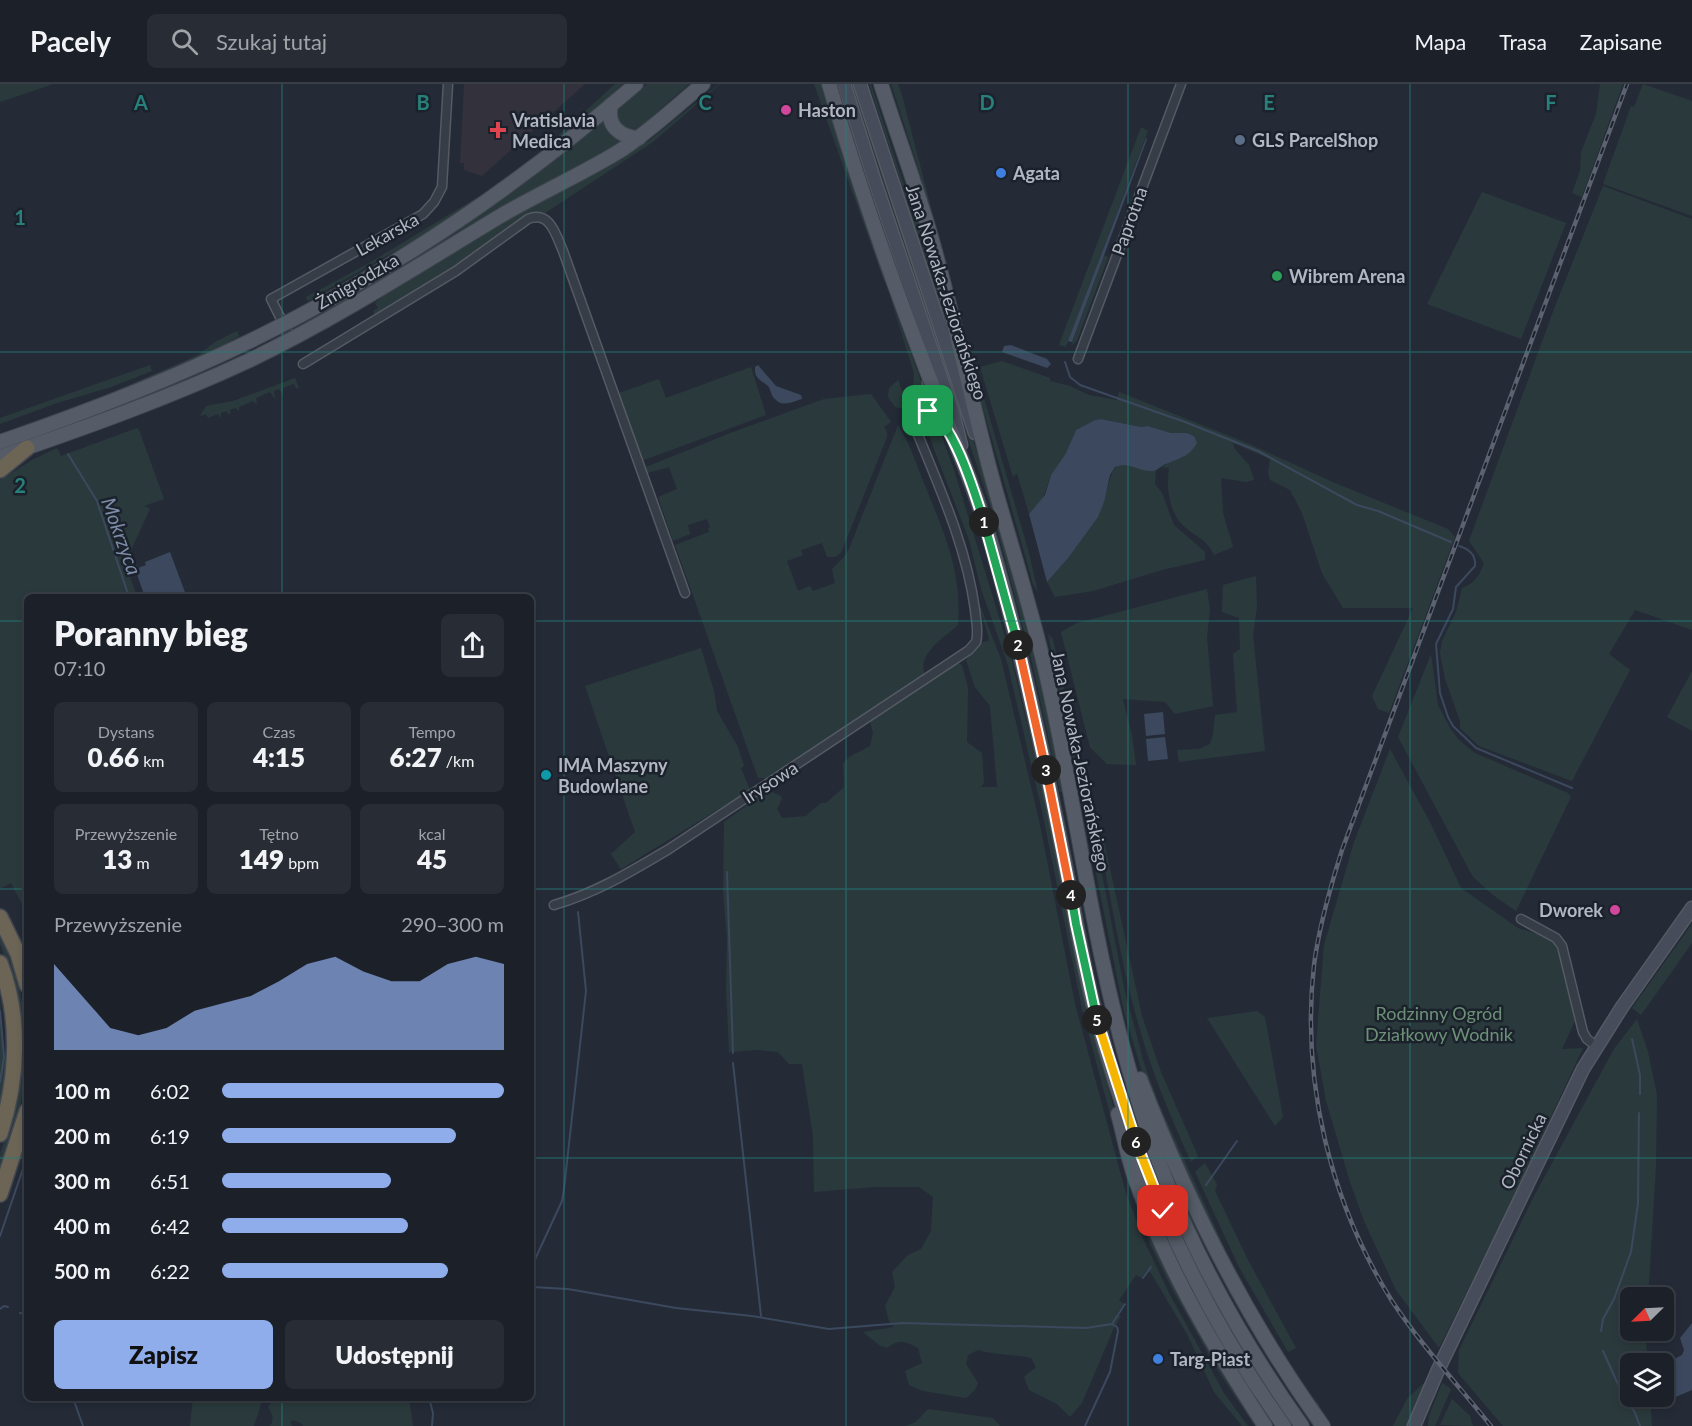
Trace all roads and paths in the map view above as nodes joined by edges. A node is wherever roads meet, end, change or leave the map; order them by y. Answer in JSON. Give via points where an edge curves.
{"nodes":[{"id":1,"x":448,"y":84,"type":"edge"},
{"id":2,"x":636,"y":84,"type":"edge"},
{"id":3,"x":703,"y":84,"type":"edge"},
{"id":4,"x":829,"y":84,"type":"edge"},
{"id":5,"x":844,"y":84,"type":"edge"},
{"id":6,"x":860,"y":84,"type":"edge"},
{"id":7,"x":881,"y":84,"type":"edge"},
{"id":8,"x":1181,"y":84,"type":"edge"},
{"id":9,"x":611,"y":105,"type":"junction"},
{"id":10,"x":639,"y":138,"type":"junction"},
{"id":11,"x":284,"y":324,"type":"junction"},
{"id":12,"x":291,"y":339,"type":"junction"},
{"id":13,"x":1078,"y":359,"type":"dead end"},
{"id":14,"x":303,"y":364,"type":"dead end"},
{"id":15,"x":925,"y":366,"type":"junction"},
{"id":16,"x":918,"y":411,"type":"junction"},
{"id":17,"x":950,"y":431,"type":"junction"},
{"id":18,"x":0,"y":442,"type":"edge"},
{"id":19,"x":27,"y":448,"type":"junction"},
{"id":20,"x":0,"y":457,"type":"edge"},
{"id":21,"x":964,"y":466,"type":"junction"},
{"id":22,"x":0,"y":470,"type":"edge"},
{"id":23,"x":992,"y":476,"type":"junction"},
{"id":24,"x":685,"y":593,"type":"dead end"},
{"id":25,"x":554,"y":905,"type":"dead end"},
{"id":26,"x":1692,"y":908,"type":"edge"},
{"id":27,"x":0,"y":917,"type":"edge"},
{"id":28,"x":1521,"y":920,"type":"dead end"},
{"id":29,"x":0,"y":963,"type":"edge"},
{"id":30,"x":24,"y":975,"type":"edge"},
{"id":31,"x":1096,"y":1016,"type":"junction"},
{"id":32,"x":1116,"y":1023,"type":"junction"},
{"id":33,"x":1596,"y":1046,"type":"junction"},
{"id":34,"x":24,"y":1120,"type":"edge"},
{"id":35,"x":0,"y":1134,"type":"edge"},
{"id":36,"x":0,"y":1194,"type":"edge"},
{"id":37,"x":1265,"y":1426,"type":"edge"},
{"id":38,"x":1284,"y":1426,"type":"edge"},
{"id":39,"x":1302,"y":1426,"type":"edge"},
{"id":40,"x":1323,"y":1426,"type":"edge"},
{"id":41,"x":1414,"y":1426,"type":"edge"}],
"edges":[{"from":1,"to":11,"type":"street","name":"Lekarska","via":[[442,187],[434,202],[423,214],[271,299]]},
{"from":2,"to":9,"type":"main road","name":"Żmigrodzka"},
{"from":3,"to":10,"type":"main road","name":"Żmigrodzka"},
{"from":4,"to":15,"type":"main road","via":[[861,188]]},
{"from":5,"to":21,"type":"street","name":"Jana Nowaka-Jeziorańskiego","via":[[953,413]]},
{"from":6,"to":23,"type":"street","name":"Jana Nowaka-Jeziorańskiego"},
{"from":7,"to":23,"type":"main road","via":[[929,232]]},
{"from":8,"to":13,"type":"street","name":"Paprotna"},
{"from":9,"to":10,"type":"main road","via":[[610,117],[617,131]]},
{"from":9,"to":11,"type":"main road","name":"Żmigrodzka","via":[[502,191],[431,239]]},
{"from":10,"to":12,"type":"main road","name":"Żmigrodzka"},
{"from":11,"to":12,"type":"street","name":"Lekarska"},
{"from":11,"to":18,"type":"main road","name":"Żmigrodzka","via":[[163,381]]},
{"from":12,"to":19,"type":"main road","name":"Żmigrodzka","via":[[172,393]]},
{"from":14,"to":24,"type":"street","via":[[456,271],[528,219],[546,219],[563,251]]},
{"from":15,"to":16,"type":"street","via":[[928,397]]},
{"from":15,"to":17,"type":"main road"},
{"from":16,"to":17,"type":"street","via":[[934,413]]},
{"from":16,"to":25,"type":"street","name":"Irysowa","via":[[910,415],[965,561],[974,601],[976,642],[669,849],[618,879]]},
{"from":17,"to":21,"type":"main road"},
{"from":19,"to":20,"type":"main road","name":"Żmigrodzka"},
{"from":19,"to":22,"type":"highway"},
{"from":21,"to":31,"type":"main road","name":"Jana Nowaka-Jeziorańskiego","via":[[990,537],[1020,653]]},
{"from":23,"to":32,"type":"main road","name":"Jana Nowaka-Jeziorańskiego","via":[[1045,669]]},
{"from":26,"to":33,"type":"street","name":"Obornicka"},
{"from":27,"to":30,"type":"highway"},
{"from":28,"to":33,"type":"street","via":[[1556,938],[1562,946],[1583,1032]]},
{"from":29,"to":35,"type":"highway","via":[[13,1018],[15,1046],[13,1083]]},
{"from":31,"to":37,"type":"main road","via":[[1135,1179],[1158,1238],[1198,1319]]},
{"from":31,"to":38,"type":"main road","name":"Jana Nowaka-Jeziorańskiego","via":[[1141,1157],[1182,1253],[1211,1311]]},
{"from":32,"to":39,"type":"main road","name":"Jana Nowaka-Jeziorańskiego","via":[[1152,1144],[1187,1229],[1234,1321]]},
{"from":32,"to":40,"type":"main road","via":[[1226,1270],[1259,1331]]},
{"from":33,"to":41,"type":"street","name":"Obornicka"},
{"from":34,"to":36,"type":"highway"}]}
